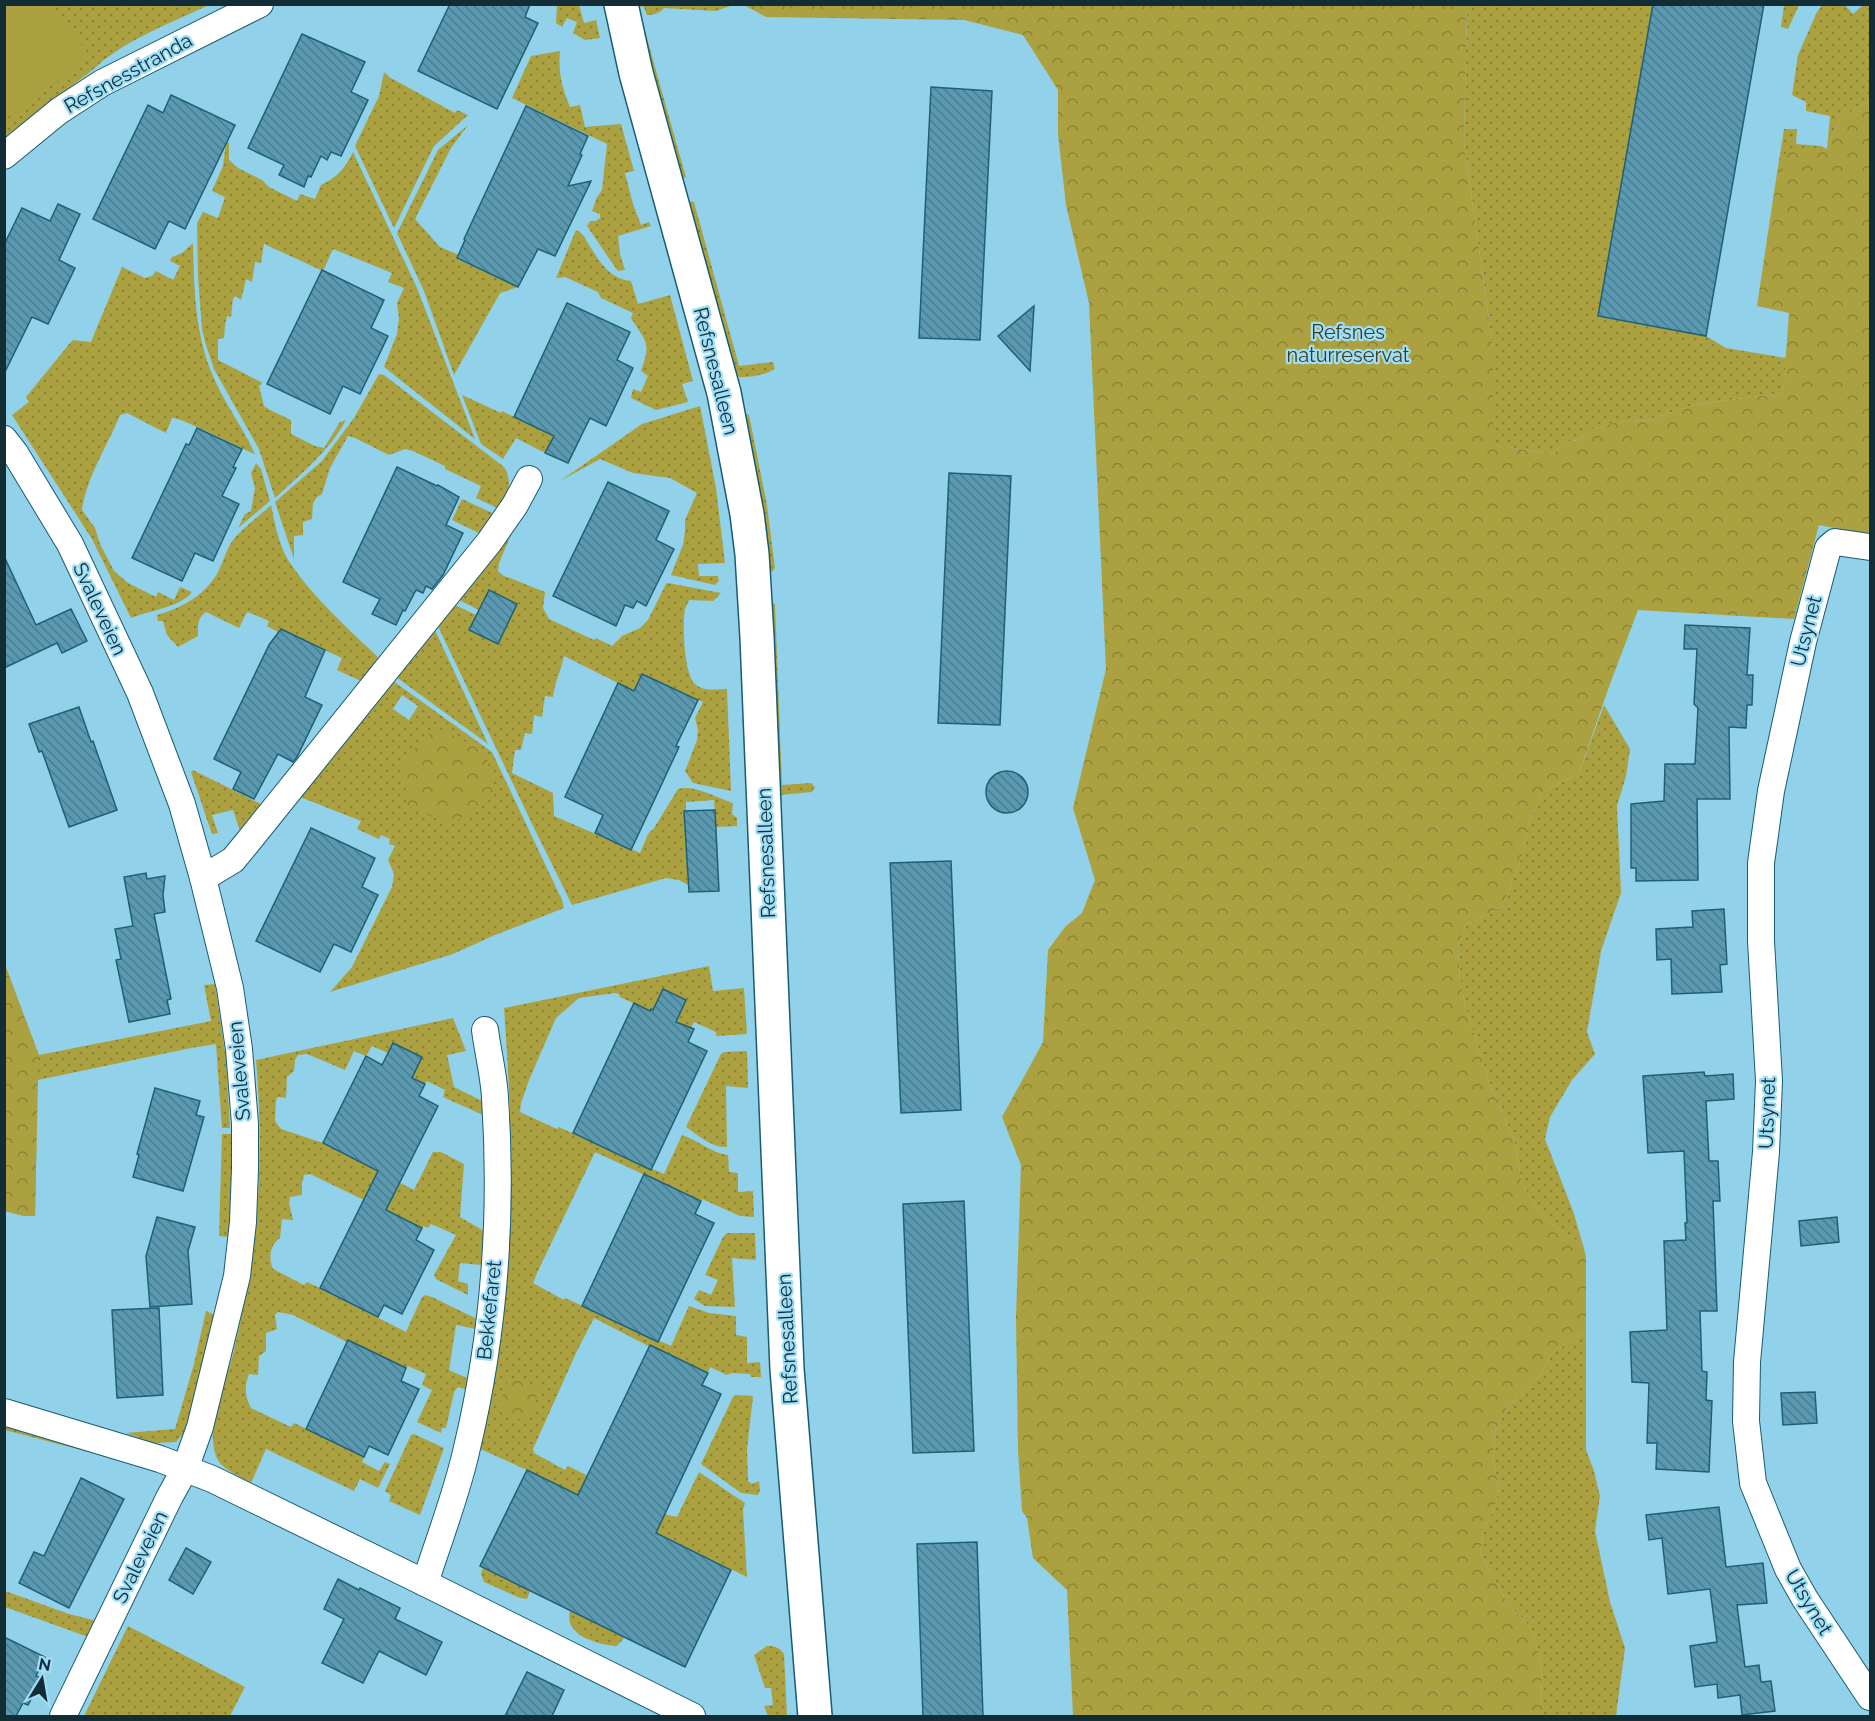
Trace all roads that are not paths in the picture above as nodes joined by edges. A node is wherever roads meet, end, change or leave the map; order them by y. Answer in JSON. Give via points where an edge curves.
{"nodes":[{"id":1,"x":261,"y":4,"type":"edge"},
{"id":2,"x":621,"y":4,"type":"edge"},
{"id":3,"x":4,"y":156,"type":"edge"},
{"id":4,"x":4,"y":439,"type":"edge"},
{"id":5,"x":529,"y":479,"type":"dead end"},
{"id":6,"x":1870,"y":547,"type":"edge"},
{"id":7,"x":203,"y":878,"type":"junction"},
{"id":8,"x":485,"y":1030,"type":"dead end"},
{"id":9,"x":4,"y":1412,"type":"edge"},
{"id":10,"x":185,"y":1469,"type":"junction"},
{"id":11,"x":425,"y":1583,"type":"junction"},
{"id":12,"x":1870,"y":1697,"type":"edge"},
{"id":13,"x":63,"y":1716,"type":"edge"},
{"id":14,"x":692,"y":1716,"type":"edge"},
{"id":15,"x":815,"y":1716,"type":"edge"}],
"edges":[{"from":1,"to":3,"type":"street","name":"Refsnesstranda","via":[[102,83],[59,111]]},
{"from":2,"to":15,"type":"street","name":"Refsnesalleen","via":[[639,85],[724,393],[752,554],[787,1369]]},
{"from":4,"to":7,"type":"street","name":"Svaleveien","via":[[70,544],[140,693],[182,804]]},
{"from":5,"to":7,"type":"street","via":[[490,542],[247,843],[233,860]]},
{"from":6,"to":12,"type":"street","name":"Utsynet","via":[[1835,542],[1828,548],[1803,642],[1765,826],[1761,941],[1769,1081],[1746,1421],[1753,1483],[1788,1569]]},
{"from":7,"to":10,"type":"street","name":"Svaleveien","via":[[230,988],[240,1049],[245,1169],[237,1276],[209,1393]]},
{"from":8,"to":11,"type":"street","name":"Bekkefaret","via":[[495,1096],[498,1170],[491,1319],[466,1452]]},
{"from":9,"to":10,"type":"street"},
{"from":10,"to":11,"type":"street"},
{"from":10,"to":13,"type":"street","name":"Svaleveien"},
{"from":11,"to":14,"type":"street"}]}
